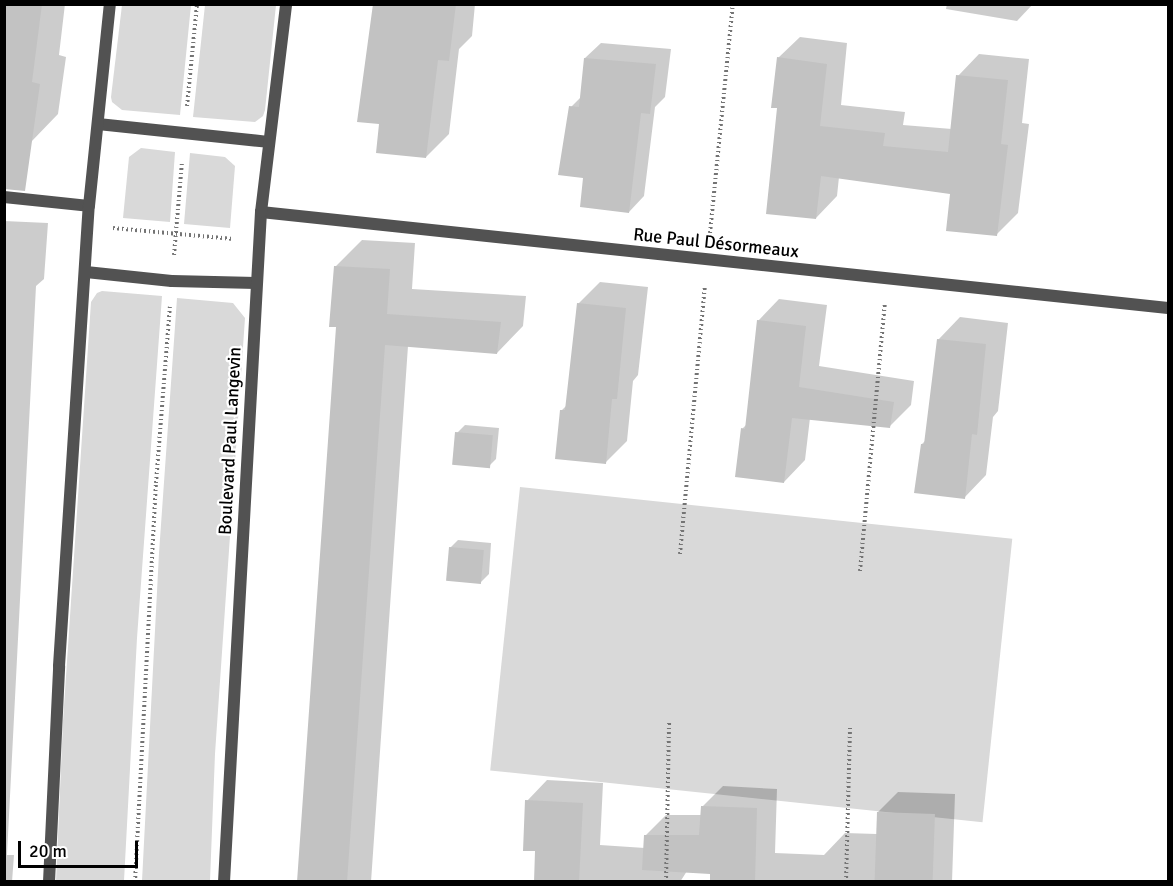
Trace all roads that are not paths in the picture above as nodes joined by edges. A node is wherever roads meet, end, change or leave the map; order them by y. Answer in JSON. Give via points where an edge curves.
{"nodes":[{"id":1,"x":110,"y":4,"type":"edge"},
{"id":2,"x":286,"y":4,"type":"edge"},
{"id":3,"x":98,"y":124,"type":"junction"},
{"id":4,"x":268,"y":142,"type":"junction"},
{"id":5,"x":4,"y":197,"type":"edge"},
{"id":6,"x":89,"y":206,"type":"junction"},
{"id":7,"x":261,"y":212,"type":"junction"},
{"id":8,"x":86,"y":272,"type":"junction"},
{"id":9,"x":256,"y":283,"type":"junction"},
{"id":10,"x":1168,"y":308,"type":"edge"},
{"id":11,"x":49,"y":882,"type":"edge"},
{"id":12,"x":224,"y":882,"type":"edge"}],
"edges":[{"from":1,"to":3,"type":"street"},
{"from":2,"to":4,"type":"street","name":"Boulevard Paul Langevin"},
{"from":3,"to":4,"type":"street"},
{"from":3,"to":6,"type":"street"},
{"from":4,"to":7,"type":"street","name":"Boulevard Paul Langevin"},
{"from":5,"to":6,"type":"street"},
{"from":6,"to":8,"type":"street"},
{"from":7,"to":9,"type":"street","name":"Boulevard Paul Langevin"},
{"from":7,"to":10,"type":"street","name":"Rue Paul Désormeaux"},
{"from":8,"to":9,"type":"street","via":[[172,281]]},
{"from":8,"to":11,"type":"street","via":[[58,666]]},
{"from":9,"to":12,"type":"street","name":"Boulevard Paul Langevin"}]}
